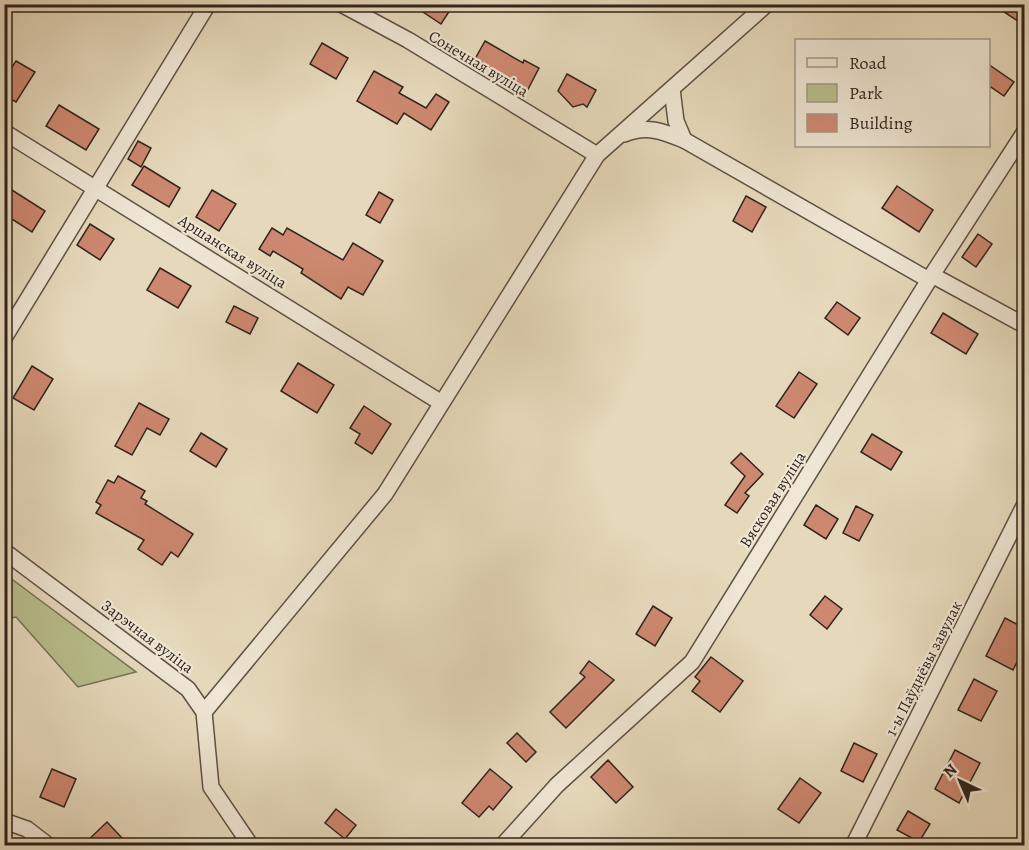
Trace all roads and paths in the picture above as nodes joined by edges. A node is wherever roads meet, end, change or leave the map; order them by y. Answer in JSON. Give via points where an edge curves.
{"nodes":[{"id":1,"x":208,"y":4,"type":"edge"},
{"id":2,"x":341,"y":4,"type":"edge"},
{"id":3,"x":767,"y":4,"type":"edge"},
{"id":4,"x":672,"y":89,"type":"junction"},
{"id":5,"x":4,"y":132,"type":"edge"},
{"id":6,"x":1024,"y":132,"type":"edge"},
{"id":7,"x":613,"y":139,"type":"junction"},
{"id":8,"x":684,"y":140,"type":"junction"},
{"id":9,"x":597,"y":156,"type":"junction"},
{"id":10,"x":95,"y":186,"type":"junction"},
{"id":11,"x":930,"y":278,"type":"junction"},
{"id":12,"x":1024,"y":325,"type":"edge"},
{"id":13,"x":4,"y":338,"type":"edge"},
{"id":14,"x":440,"y":402,"type":"junction"},
{"id":15,"x":1024,"y":506,"type":"edge"},
{"id":16,"x":4,"y":551,"type":"edge"},
{"id":17,"x":204,"y":712,"type":"junction"},
{"id":18,"x":4,"y":821,"type":"edge"},
{"id":19,"x":49,"y":846,"type":"edge"},
{"id":20,"x":251,"y":846,"type":"edge"},
{"id":21,"x":502,"y":846,"type":"edge"},
{"id":22,"x":853,"y":846,"type":"edge"}],
"edges":[{"from":1,"to":10,"type":"street"},
{"from":2,"to":9,"type":"street","name":"Сонечная вуліца","via":[[408,40]]},
{"from":3,"to":4,"type":"street"},
{"from":4,"to":7,"type":"street"},
{"from":4,"to":8,"type":"street","via":[[676,121]]},
{"from":5,"to":10,"type":"street","name":"Аршанская вуліца"},
{"from":6,"to":11,"type":"street","name":"Вясковая вуліца"},
{"from":7,"to":8,"type":"street","via":[[651,129]]},
{"from":7,"to":9,"type":"street"},
{"from":8,"to":11,"type":"street"},
{"from":9,"to":14,"type":"street"},
{"from":10,"to":13,"type":"street"},
{"from":10,"to":14,"type":"street","name":"Аршанская вуліца"},
{"from":11,"to":12,"type":"street"},
{"from":11,"to":21,"type":"street","name":"Вясковая вуліца","via":[[692,662],[557,785]]},
{"from":14,"to":17,"type":"street","via":[[385,494]]},
{"from":15,"to":22,"type":"street","name":"1-ы Паўднёвы завулак"},
{"from":16,"to":17,"type":"street","name":"Зарэчная вуліца","via":[[188,689]]},
{"from":17,"to":20,"type":"street","name":"Зарэчная вуліца","via":[[212,787]]},
{"from":18,"to":19,"type":"street","via":[[27,829]]}]}
